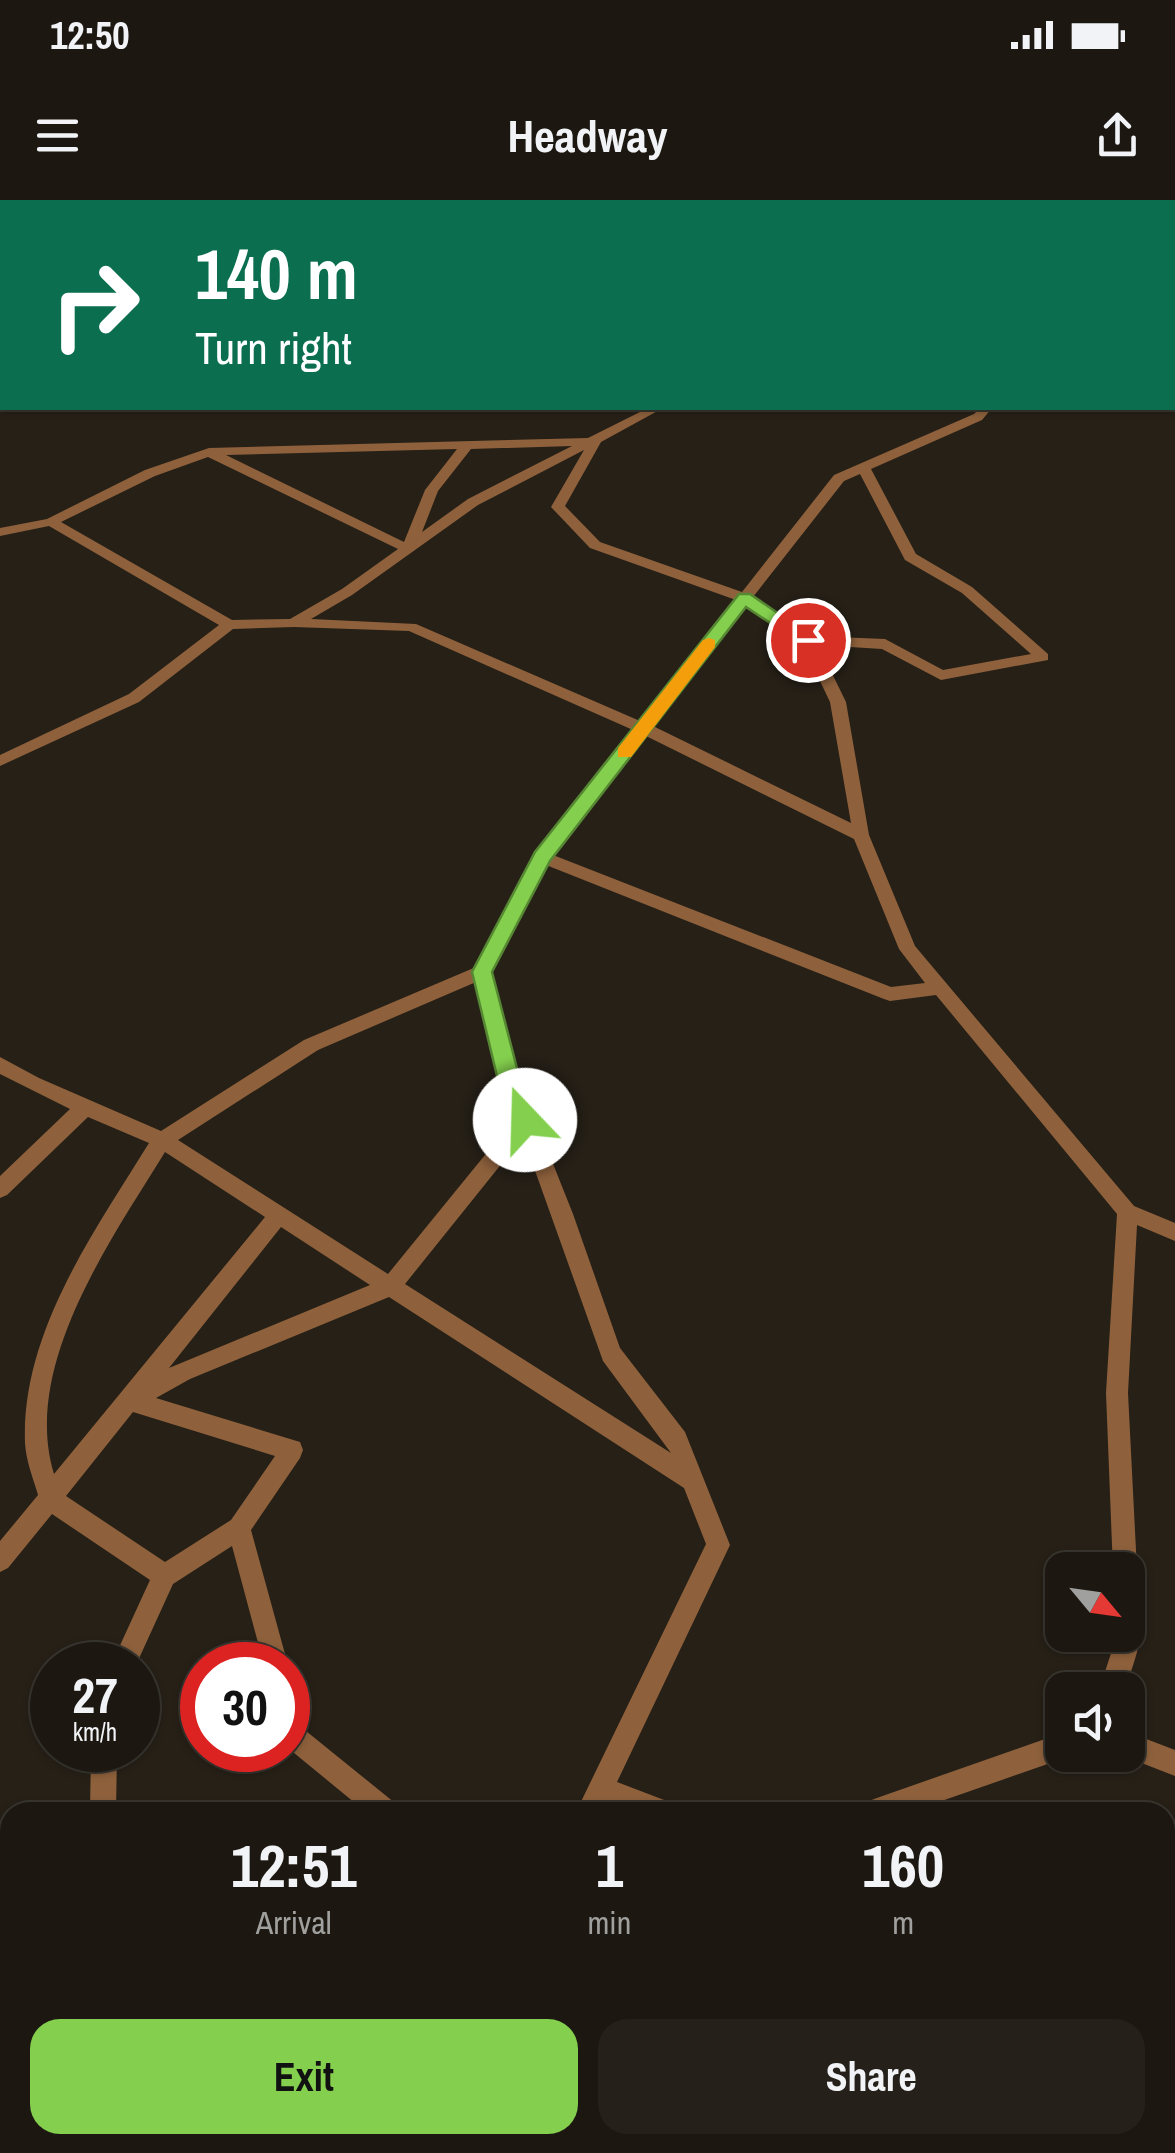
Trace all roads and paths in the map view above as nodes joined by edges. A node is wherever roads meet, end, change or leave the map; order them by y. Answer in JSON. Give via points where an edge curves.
{"nodes":[{"id":1,"x":652,"y":410,"type":"edge"},
{"id":2,"x":984,"y":410,"type":"edge"},
{"id":3,"x":596,"y":442,"type":"junction"},
{"id":4,"x":467,"y":444,"type":"junction"},
{"id":5,"x":209,"y":452,"type":"junction"},
{"id":6,"x":863,"y":467,"type":"junction"},
{"id":7,"x":51,"y":522,"type":"junction"},
{"id":8,"x":0,"y":532,"type":"edge"},
{"id":9,"x":408,"y":548,"type":"junction"},
{"id":10,"x":744,"y":598,"type":"junction"},
{"id":11,"x":293,"y":624,"type":"junction"},
{"id":12,"x":229,"y":625,"type":"junction"},
{"id":13,"x":808,"y":640,"type":"junction"},
{"id":14,"x":643,"y":728,"type":"junction"},
{"id":15,"x":0,"y":761,"type":"edge"},
{"id":16,"x":861,"y":834,"type":"junction"},
{"id":17,"x":542,"y":857,"type":"junction"},
{"id":18,"x":482,"y":972,"type":"junction"},
{"id":19,"x":939,"y":988,"type":"junction"},
{"id":20,"x":0,"y":1065,"type":"edge"},
{"id":21,"x":85,"y":1107,"type":"junction"},
{"id":22,"x":525,"y":1120,"type":"junction"},
{"id":23,"x":162,"y":1140,"type":"junction"},
{"id":24,"x":0,"y":1189,"type":"edge"},
{"id":25,"x":1126,"y":1212,"type":"junction"},
{"id":26,"x":279,"y":1215,"type":"junction"},
{"id":27,"x":1175,"y":1232,"type":"edge"},
{"id":28,"x":390,"y":1287,"type":"junction"},
{"id":29,"x":129,"y":1400,"type":"junction"},
{"id":30,"x":692,"y":1481,"type":"junction"},
{"id":31,"x":51,"y":1500,"type":"junction"},
{"id":32,"x":239,"y":1528,"type":"junction"},
{"id":33,"x":1125,"y":1552,"type":"edge"},
{"id":34,"x":0,"y":1560,"type":"edge"},
{"id":35,"x":165,"y":1576,"type":"junction"},
{"id":36,"x":134,"y":1642,"type":"edge"},
{"id":37,"x":270,"y":1642,"type":"edge"},
{"id":38,"x":310,"y":1750,"type":"edge"},
{"id":39,"x":1045,"y":1752,"type":"edge"},
{"id":40,"x":1145,"y":1752,"type":"edge"},
{"id":41,"x":1175,"y":1764,"type":"edge"},
{"id":42,"x":104,"y":1772,"type":"edge"},
{"id":43,"x":600,"y":1788,"type":"junction"},
{"id":44,"x":103,"y":1802,"type":"edge"},
{"id":45,"x":374,"y":1802,"type":"edge"},
{"id":46,"x":593,"y":1802,"type":"edge"},
{"id":47,"x":637,"y":1802,"type":"edge"},
{"id":48,"x":902,"y":1802,"type":"edge"}],
"edges":[{"from":1,"to":3,"type":"street"},
{"from":2,"to":6,"type":"street"},
{"from":3,"to":4,"type":"street"},
{"from":3,"to":9,"type":"street","via":[[474,502]]},
{"from":3,"to":10,"type":"street","via":[[558,507],[595,545]]},
{"from":4,"to":5,"type":"street"},
{"from":4,"to":9,"type":"street","via":[[432,490]]},
{"from":5,"to":7,"type":"street"},
{"from":5,"to":9,"type":"street"},
{"from":6,"to":10,"type":"street","via":[[839,478]]},
{"from":6,"to":13,"type":"street","via":[[910,557],[966,590],[1043,657],[940,675],[884,644]]},
{"from":7,"to":8,"type":"street"},
{"from":7,"to":12,"type":"street"},
{"from":9,"to":11,"type":"street"},
{"from":10,"to":13,"type":"street"},
{"from":10,"to":14,"type":"street"},
{"from":11,"to":12,"type":"street"},
{"from":11,"to":14,"type":"street","via":[[412,627]]},
{"from":12,"to":15,"type":"street","via":[[134,698]]},
{"from":13,"to":16,"type":"street","via":[[838,702]]},
{"from":14,"to":16,"type":"street"},
{"from":14,"to":17,"type":"street"},
{"from":16,"to":19,"type":"street","via":[[908,949]]},
{"from":17,"to":18,"type":"street"},
{"from":17,"to":19,"type":"street","via":[[890,994]]},
{"from":18,"to":22,"type":"street"},
{"from":18,"to":23,"type":"street","via":[[311,1045]]},
{"from":19,"to":25,"type":"street"},
{"from":20,"to":21,"type":"street"},
{"from":21,"to":23,"type":"street"},
{"from":21,"to":24,"type":"street"},
{"from":22,"to":28,"type":"street"},
{"from":22,"to":30,"type":"street","via":[[611,1354],[676,1440]]},
{"from":23,"to":26,"type":"street"},
{"from":23,"to":31,"type":"street","via":[[77,1279],[42,1373],[36,1443]]},
{"from":25,"to":27,"type":"street"},
{"from":25,"to":33,"type":"street","via":[[1117,1393]]},
{"from":26,"to":28,"type":"street"},
{"from":26,"to":29,"type":"street"},
{"from":28,"to":29,"type":"street"},
{"from":28,"to":30,"type":"street"},
{"from":29,"to":31,"type":"street"},
{"from":29,"to":32,"type":"street","via":[[292,1450]]},
{"from":30,"to":43,"type":"street","via":[[718,1545]]},
{"from":31,"to":34,"type":"street"},
{"from":31,"to":35,"type":"street"},
{"from":32,"to":35,"type":"street"},
{"from":32,"to":37,"type":"street"},
{"from":35,"to":36,"type":"street"},
{"from":38,"to":45,"type":"street"},
{"from":39,"to":48,"type":"street"},
{"from":40,"to":41,"type":"street"},
{"from":42,"to":44,"type":"street"},
{"from":43,"to":46,"type":"street"},
{"from":43,"to":47,"type":"street"}]}
